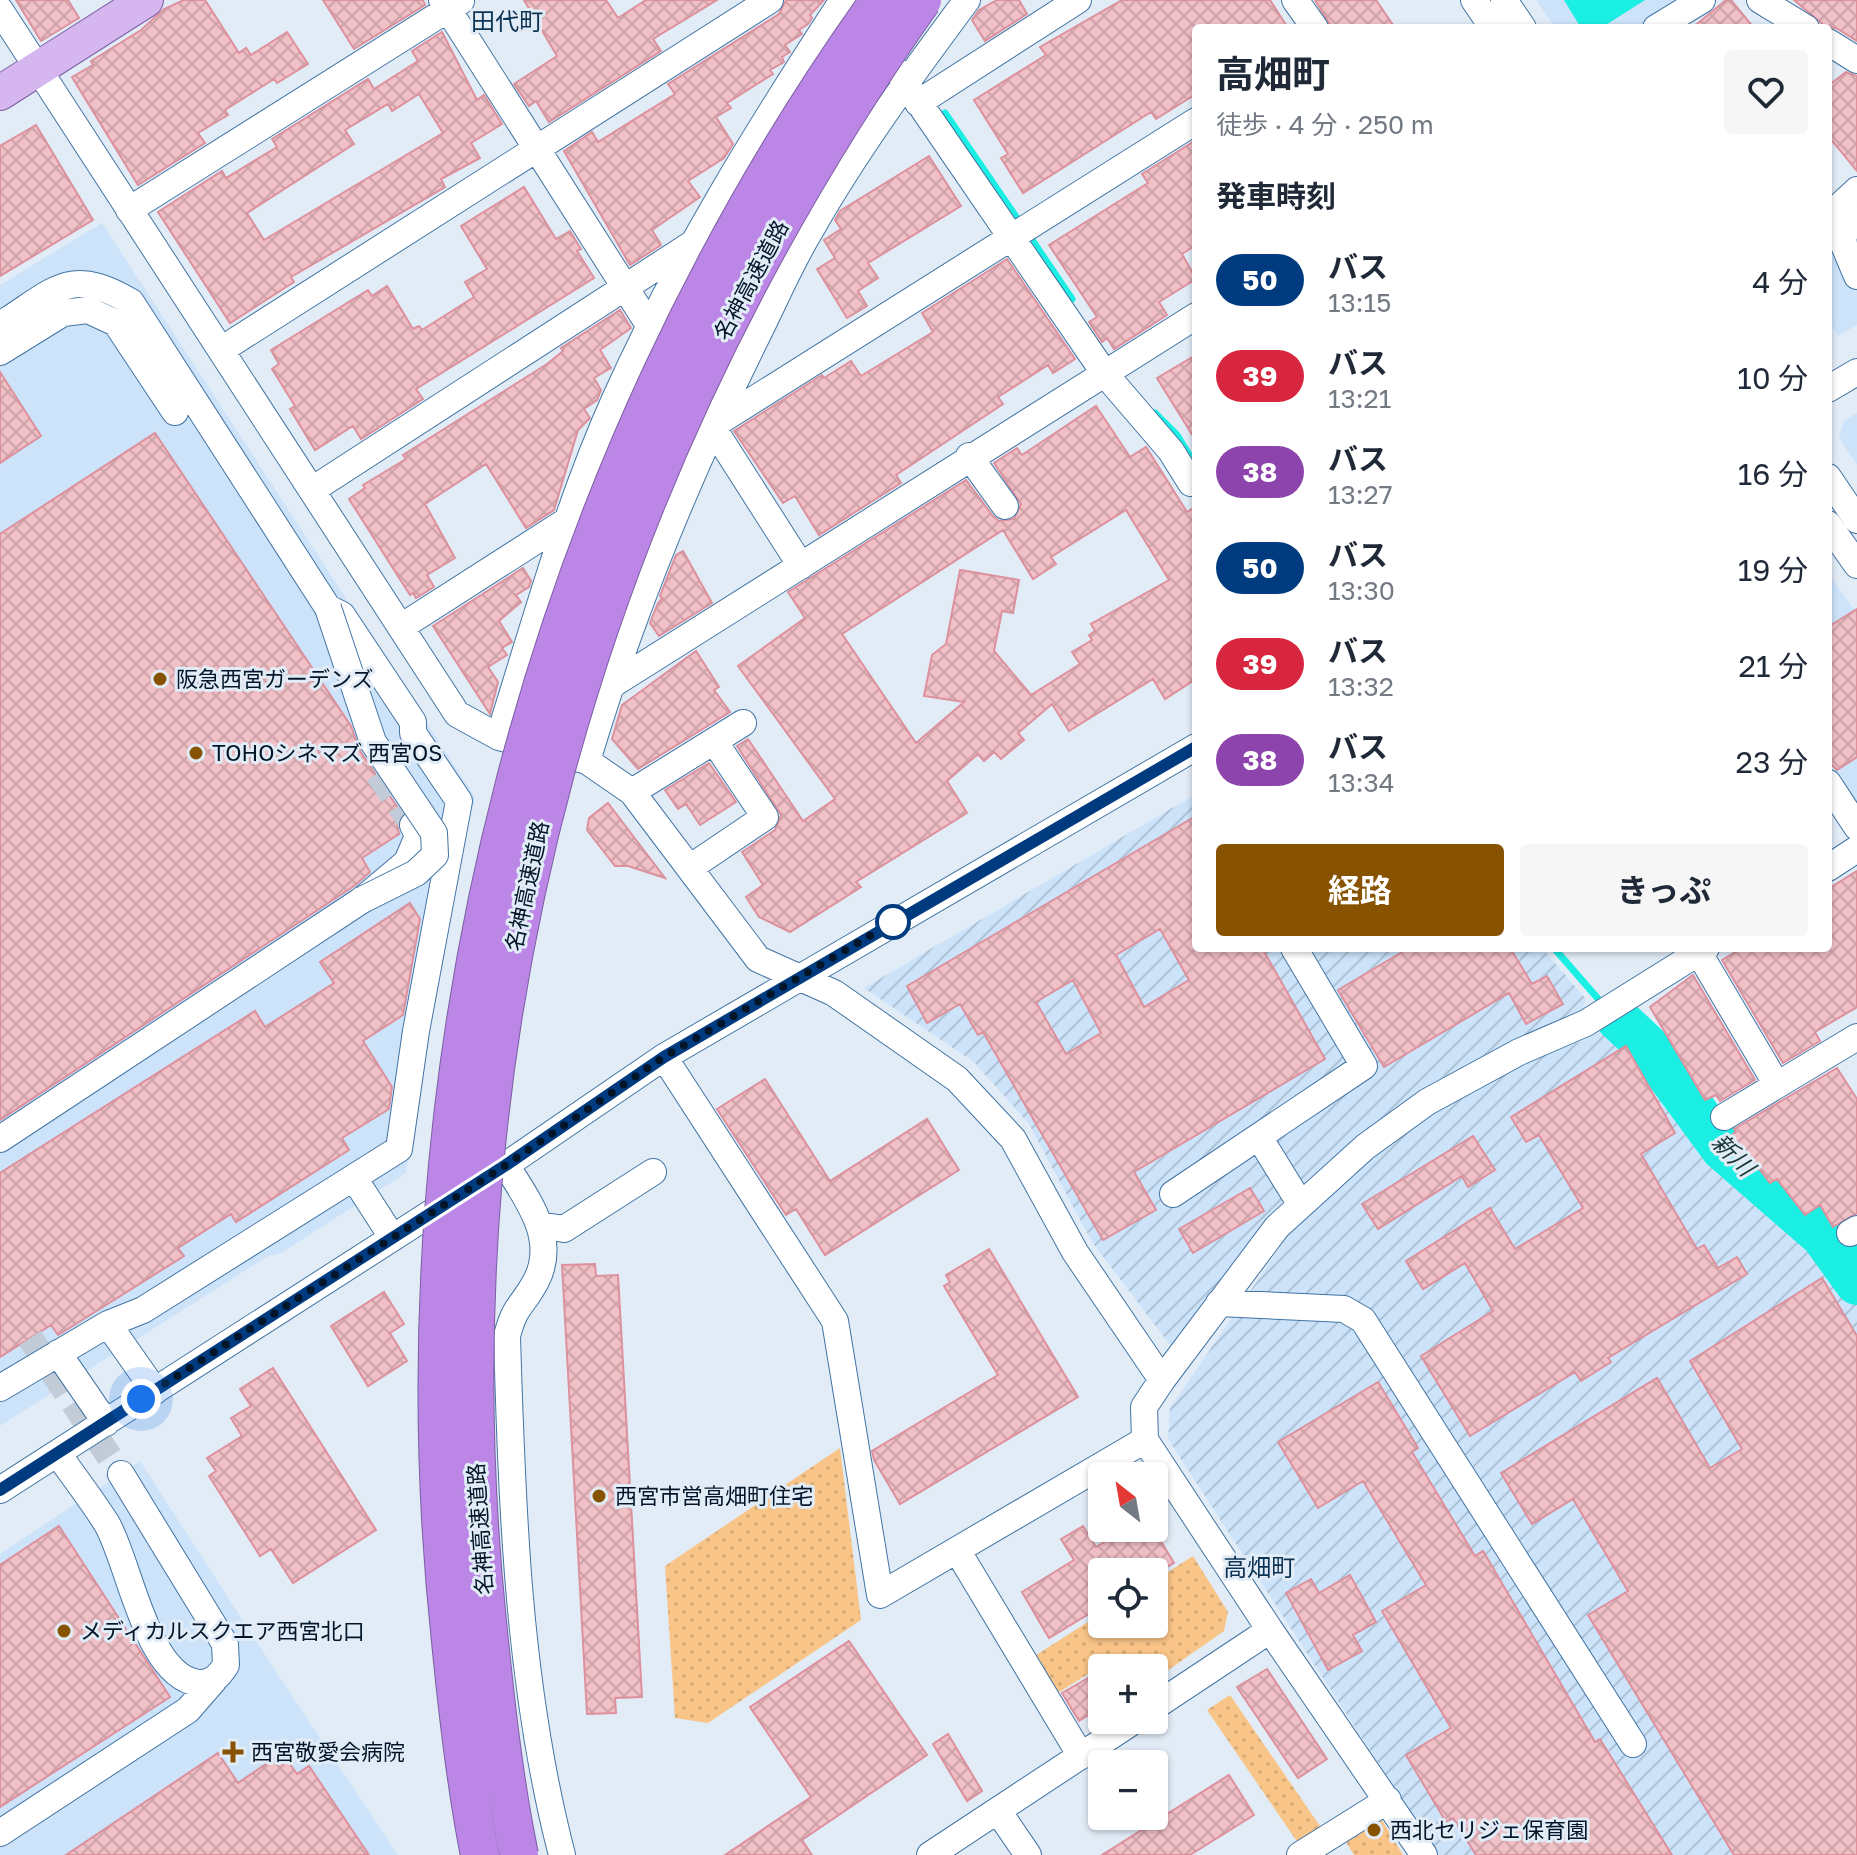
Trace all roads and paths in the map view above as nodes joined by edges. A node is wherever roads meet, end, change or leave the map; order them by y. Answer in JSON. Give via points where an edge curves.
{"nodes":[{"id":1,"x":146,"y":0,"type":"edge"},
{"id":2,"x":770,"y":0,"type":"edge"},
{"id":3,"x":846,"y":0,"type":"edge"},
{"id":4,"x":880,"y":0,"type":"edge"},
{"id":5,"x":922,"y":0,"type":"edge"},
{"id":6,"x":967,"y":0,"type":"edge"},
{"id":7,"x":1078,"y":0,"type":"edge"},
{"id":8,"x":1295,"y":0,"type":"edge"},
{"id":9,"x":1474,"y":0,"type":"edge"},
{"id":10,"x":1504,"y":0,"type":"edge"},
{"id":11,"x":1702,"y":0,"type":"edge"},
{"id":12,"x":1760,"y":0,"type":"edge"},
{"id":13,"x":451,"y":3,"type":"edge"},
{"id":14,"x":0,"y":10,"type":"edge"},
{"id":15,"x":1312,"y":24,"type":"edge"},
{"id":16,"x":1490,"y":24,"type":"edge"},
{"id":17,"x":1520,"y":24,"type":"edge"},
{"id":18,"x":1663,"y":24,"type":"edge"},
{"id":19,"x":1799,"y":24,"type":"edge"},
{"id":20,"x":1832,"y":44,"type":"edge"},
{"id":21,"x":1857,"y":60,"type":"edge"},
{"id":22,"x":40,"y":70,"type":"junction"},
{"id":23,"x":0,"y":93,"type":"edge"},
{"id":24,"x":912,"y":93,"type":"junction"},
{"id":25,"x":1192,"y":124,"type":"edge"},
{"id":26,"x":538,"y":149,"type":"junction"},
{"id":27,"x":1857,"y":190,"type":"edge"},
{"id":28,"x":129,"y":210,"type":"junction"},
{"id":29,"x":1832,"y":213,"type":"edge"},
{"id":30,"x":1857,"y":220,"type":"edge"},
{"id":31,"x":1021,"y":233,"type":"junction"},
{"id":32,"x":696,"y":242,"type":"junction"},
{"id":33,"x":1857,"y":276,"type":"edge"},
{"id":34,"x":626,"y":288,"type":"junction"},
{"id":35,"x":1192,"y":319,"type":"edge"},
{"id":36,"x":0,"y":325,"type":"edge"},
{"id":37,"x":649,"y":326,"type":"junction"},
{"id":38,"x":221,"y":350,"type":"junction"},
{"id":39,"x":0,"y":352,"type":"edge"},
{"id":40,"x":1857,"y":372,"type":"edge"},
{"id":41,"x":1105,"y":374,"type":"junction"},
{"id":42,"x":1832,"y":387,"type":"edge"},
{"id":43,"x":175,"y":412,"type":"dead end"},
{"id":44,"x":712,"y":426,"type":"junction"},
{"id":45,"x":969,"y":456,"type":"junction"},
{"id":46,"x":1191,"y":483,"type":"dead end"},
{"id":47,"x":1832,"y":483,"type":"edge"},
{"id":48,"x":312,"y":490,"type":"junction"},
{"id":49,"x":1005,"y":506,"type":"dead end"},
{"id":50,"x":568,"y":520,"type":"junction"},
{"id":51,"x":1857,"y":520,"type":"edge"},
{"id":52,"x":1832,"y":530,"type":"edge"},
{"id":53,"x":1857,"y":565,"type":"edge"},
{"id":54,"x":801,"y":566,"type":"junction"},
{"id":55,"x":328,"y":608,"type":"junction"},
{"id":56,"x":401,"y":627,"type":"junction"},
{"id":57,"x":610,"y":686,"type":"junction"},
{"id":58,"x":743,"y":723,"type":"dead end"},
{"id":59,"x":499,"y":737,"type":"junction"},
{"id":60,"x":714,"y":741,"type":"junction"},
{"id":61,"x":1192,"y":749,"type":"edge"},
{"id":62,"x":587,"y":761,"type":"junction"},
{"id":63,"x":1832,"y":789,"type":"edge"},
{"id":64,"x":632,"y":792,"type":"junction"},
{"id":65,"x":413,"y":825,"type":"tunnel mouth"},
{"id":66,"x":1857,"y":827,"type":"edge"},
{"id":67,"x":1857,"y":849,"type":"edge"},
{"id":68,"x":1832,"y":865,"type":"edge"},
{"id":69,"x":691,"y":867,"type":"junction"},
{"id":70,"x":362,"y":900,"type":"junction"},
{"id":71,"x":1296,"y":952,"type":"edge"},
{"id":72,"x":1699,"y":952,"type":"edge"},
{"id":73,"x":1703,"y":952,"type":"edge"},
{"id":74,"x":795,"y":978,"type":"junction"},
{"id":75,"x":1857,"y":1037,"type":"edge"},
{"id":76,"x":664,"y":1057,"type":"junction"},
{"id":77,"x":1777,"y":1085,"type":"junction"},
{"id":78,"x":1724,"y":1117,"type":"dead end"},
{"id":79,"x":1259,"y":1137,"type":"junction"},
{"id":80,"x":0,"y":1139,"type":"edge"},
{"id":81,"x":506,"y":1165,"type":"junction"},
{"id":82,"x":653,"y":1172,"type":"dead end"},
{"id":83,"x":354,"y":1178,"type":"junction"},
{"id":84,"x":1173,"y":1194,"type":"dead end"},
{"id":85,"x":1301,"y":1205,"type":"junction"},
{"id":86,"x":539,"y":1225,"type":"junction"},
{"id":87,"x":392,"y":1237,"type":"junction"},
{"id":88,"x":1219,"y":1303,"type":"junction"},
{"id":89,"x":108,"y":1324,"type":"junction"},
{"id":90,"x":58,"y":1353,"type":"junction"},
{"id":91,"x":1162,"y":1380,"type":"junction"},
{"id":92,"x":0,"y":1388,"type":"edge"},
{"id":93,"x":155,"y":1391,"type":"junction"},
{"id":94,"x":106,"y":1423,"type":"junction"},
{"id":95,"x":1145,"y":1440,"type":"junction"},
{"id":96,"x":58,"y":1454,"type":"junction"},
{"id":97,"x":121,"y":1474,"type":"tunnel mouth"},
{"id":98,"x":0,"y":1490,"type":"edge"},
{"id":99,"x":957,"y":1550,"type":"junction"},
{"id":100,"x":1270,"y":1630,"type":"junction"},
{"id":101,"x":214,"y":1680,"type":"junction"},
{"id":102,"x":1168,"y":1698,"type":"edge"},
{"id":103,"x":1114,"y":1734,"type":"edge"},
{"id":104,"x":1633,"y":1744,"type":"dead end"},
{"id":105,"x":1081,"y":1756,"type":"junction"},
{"id":106,"x":1388,"y":1800,"type":"junction"},
{"id":107,"x":998,"y":1811,"type":"junction"},
{"id":108,"x":0,"y":1833,"type":"edge"},
{"id":109,"x":480,"y":1855,"type":"edge"},
{"id":110,"x":519,"y":1855,"type":"edge"},
{"id":111,"x":562,"y":1855,"type":"edge"},
{"id":112,"x":930,"y":1855,"type":"edge"},
{"id":113,"x":1028,"y":1855,"type":"edge"},
{"id":114,"x":1300,"y":1855,"type":"edge"},
{"id":115,"x":1424,"y":1855,"type":"edge"}],
"edges":[{"from":1,"to":22,"type":"main road"},
{"from":2,"to":26,"type":"street"},
{"from":3,"to":24,"type":"street"},
{"from":3,"to":32,"type":"street","via":[[764,120]]},
{"from":4,"to":109,"type":"highway","name":"名神高速道路","bridge":true,"via":[[767,173],[660,377],[573,591],[511,793],[468,1001],[438,1280],[436,1392],[444,1579]]},
{"from":5,"to":110,"type":"highway","name":"名神高速道路","bridge":true,"via":[[774,232],[688,402],[600,623],[547,797],[515,938],[488,1105],[472,1374],[481,1570]]},
{"from":6,"to":24,"type":"street"},
{"from":7,"to":24,"type":"street"},
{"from":8,"to":15,"type":"street"},
{"from":9,"to":16,"type":"street"},
{"from":10,"to":17,"type":"street"},
{"from":11,"to":18,"type":"street"},
{"from":12,"to":19,"type":"street"},
{"from":13,"to":26,"type":"street"},
{"from":13,"to":28,"type":"street"},
{"from":14,"to":22,"type":"street"},
{"from":20,"to":21,"type":"street"},
{"from":22,"to":23,"type":"main road"},
{"from":22,"to":28,"type":"street"},
{"from":24,"to":31,"type":"street"},
{"from":24,"to":44,"type":"street","via":[[809,231]]},
{"from":25,"to":31,"type":"street"},
{"from":26,"to":34,"type":"street"},
{"from":26,"to":38,"type":"street"},
{"from":27,"to":29,"type":"street"},
{"from":28,"to":38,"type":"street"},
{"from":30,"to":33,"type":"street","via":[[1843,234]]},
{"from":31,"to":41,"type":"street"},
{"from":31,"to":44,"type":"street"},
{"from":32,"to":34,"type":"street"},
{"from":32,"to":37,"type":"street"},
{"from":34,"to":37,"type":"street"},
{"from":34,"to":48,"type":"street"},
{"from":35,"to":41,"type":"street"},
{"from":36,"to":55,"type":"street","via":[[68,283],[101,284],[131,302]]},
{"from":37,"to":44,"type":"street"},
{"from":37,"to":50,"type":"street"},
{"from":38,"to":48,"type":"street"},
{"from":39,"to":43,"type":"street","via":[[63,313],[88,310],[116,323]]},
{"from":40,"to":42,"type":"street"},
{"from":41,"to":45,"type":"street"},
{"from":41,"to":46,"type":"street","via":[[1171,451]]},
{"from":44,"to":54,"type":"street"},
{"from":44,"to":57,"type":"street"},
{"from":45,"to":49,"type":"street"},
{"from":45,"to":54,"type":"street"},
{"from":47,"to":51,"type":"street"},
{"from":48,"to":56,"type":"street"},
{"from":50,"to":56,"type":"street"},
{"from":50,"to":59,"type":"street"},
{"from":52,"to":53,"type":"street"},
{"from":54,"to":57,"type":"street"},
{"from":55,"to":70,"type":"street","bridge":true,"via":[[373,742],[434,833],[435,855],[416,873]]},
{"from":55,"to":83,"type":"street","via":[[342,615],[413,722],[403,739],[459,801],[399,1149]]},
{"from":56,"to":59,"type":"street","via":[[457,714]]},
{"from":57,"to":62,"type":"street"},
{"from":58,"to":60,"type":"street"},
{"from":59,"to":62,"type":"street"},
{"from":60,"to":64,"type":"street"},
{"from":60,"to":69,"type":"street","via":[[765,817]]},
{"from":61,"to":74,"type":"street"},
{"from":62,"to":64,"type":"street"},
{"from":63,"to":66,"type":"street"},
{"from":64,"to":69,"type":"street"},
{"from":65,"to":70,"type":"street","bridge":true,"via":[[418,836],[407,862]]},
{"from":67,"to":68,"type":"street"},
{"from":69,"to":74,"type":"street","via":[[758,959]]},
{"from":70,"to":80,"type":"street"},
{"from":71,"to":79,"type":"street","via":[[1364,1066]]},
{"from":72,"to":85,"type":"street","via":[[1586,1023],[1427,1102],[1365,1147]]},
{"from":73,"to":77,"type":"street"},
{"from":74,"to":76,"type":"street"},
{"from":74,"to":91,"type":"street","via":[[834,993],[957,1079],[1013,1139],[1075,1252]]},
{"from":75,"to":77,"type":"street"},
{"from":76,"to":81,"type":"street"},
{"from":76,"to":99,"type":"street","via":[[835,1321],[880,1595]]},
{"from":77,"to":78,"type":"street"},
{"from":79,"to":84,"type":"street"},
{"from":79,"to":85,"type":"street"},
{"from":81,"to":86,"type":"street"},
{"from":81,"to":87,"type":"street"},
{"from":82,"to":86,"type":"street","via":[[564,1229]]},
{"from":83,"to":87,"type":"street"},
{"from":83,"to":89,"type":"street","via":[[143,1310]]},
{"from":85,"to":88,"type":"street","via":[[1277,1227]]},
{"from":86,"to":111,"type":"street","via":[[545,1250],[536,1280],[514,1309],[507,1336],[513,1512],[526,1657]]},
{"from":87,"to":93,"type":"street"},
{"from":88,"to":91,"type":"street"},
{"from":88,"to":104,"type":"street","via":[[1344,1309],[1363,1320]]},
{"from":89,"to":90,"type":"street"},
{"from":89,"to":93,"type":"street"},
{"from":90,"to":92,"type":"street"},
{"from":90,"to":94,"type":"street"},
{"from":91,"to":95,"type":"street","via":[[1144,1407]]},
{"from":93,"to":94,"type":"street"},
{"from":94,"to":96,"type":"street"},
{"from":95,"to":99,"type":"street"},
{"from":95,"to":100,"type":"street"},
{"from":96,"to":98,"type":"street"},
{"from":96,"to":101,"type":"street","via":[[107,1525],[168,1666],[188,1681]]},
{"from":97,"to":101,"type":"street","via":[[225,1644],[226,1665]]},
{"from":99,"to":105,"type":"street"},
{"from":100,"to":102,"type":"street"},
{"from":100,"to":106,"type":"street"},
{"from":101,"to":108,"type":"street","via":[[188,1710]]},
{"from":103,"to":105,"type":"street"},
{"from":105,"to":107,"type":"street"},
{"from":106,"to":114,"type":"street"},
{"from":106,"to":115,"type":"street"},
{"from":107,"to":112,"type":"street"},
{"from":107,"to":113,"type":"street"}]}
